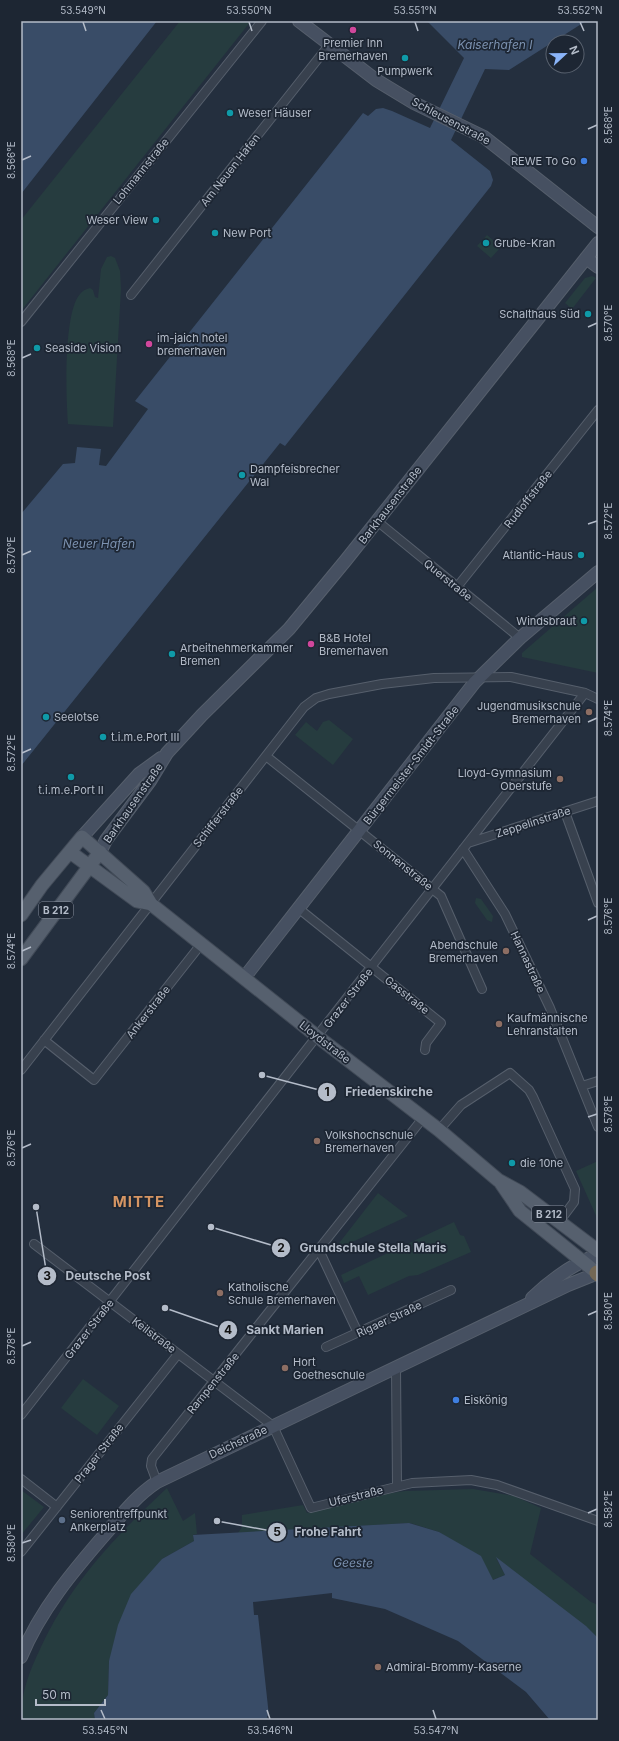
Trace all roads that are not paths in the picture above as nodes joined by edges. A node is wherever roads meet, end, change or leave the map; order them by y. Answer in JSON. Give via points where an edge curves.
{"nodes":[{"id":1,"x":262,"y":21,"type":"edge"},
{"id":2,"x":299,"y":21,"type":"edge"},
{"id":3,"x":329,"y":45,"type":"junction"},
{"id":4,"x":598,"y":227,"type":"edge"},
{"id":5,"x":598,"y":242,"type":"edge"},
{"id":6,"x":586,"y":258,"type":"junction"},
{"id":7,"x":598,"y":267,"type":"edge"},
{"id":8,"x":131,"y":295,"type":"dead end"},
{"id":9,"x":21,"y":322,"type":"edge"},
{"id":10,"x":598,"y":410,"type":"edge"},
{"id":11,"x":377,"y":521,"type":"junction"},
{"id":12,"x":598,"y":572,"type":"edge"},
{"id":13,"x":458,"y":588,"type":"junction"},
{"id":14,"x":520,"y":638,"type":"junction"},
{"id":15,"x":480,"y":677,"type":"junction"},
{"id":16,"x":585,"y":694,"type":"junction"},
{"id":17,"x":598,"y":699,"type":"edge"},
{"id":18,"x":167,"y":753,"type":"junction"},
{"id":19,"x":266,"y":756,"type":"junction"},
{"id":20,"x":598,"y":801,"type":"edge"},
{"id":21,"x":565,"y":812,"type":"junction"},
{"id":22,"x":359,"y":830,"type":"junction"},
{"id":23,"x":82,"y":837,"type":"junction"},
{"id":24,"x":465,"y":846,"type":"junction"},
{"id":25,"x":70,"y":852,"type":"junction"},
{"id":26,"x":100,"y":852,"type":"junction"},
{"id":27,"x":89,"y":866,"type":"junction"},
{"id":28,"x":432,"y":888,"type":"junction"},
{"id":29,"x":598,"y":903,"type":"edge"},
{"id":30,"x":151,"y":904,"type":"junction"},
{"id":31,"x":298,"y":908,"type":"junction"},
{"id":32,"x":21,"y":915,"type":"edge"},
{"id":33,"x":202,"y":943,"type":"junction"},
{"id":34,"x":21,"y":959,"type":"edge"},
{"id":35,"x":372,"y":967,"type":"junction"},
{"id":36,"x":244,"y":978,"type":"junction"},
{"id":37,"x":482,"y":990,"type":"dead end"},
{"id":38,"x":318,"y":1037,"type":"junction"},
{"id":39,"x":44,"y":1040,"type":"junction"},
{"id":40,"x":425,"y":1050,"type":"dead end"},
{"id":41,"x":21,"y":1070,"type":"edge"},
{"id":42,"x":598,"y":1081,"type":"edge"},
{"id":43,"x":582,"y":1086,"type":"junction"},
{"id":44,"x":423,"y":1118,"type":"junction"},
{"id":45,"x":598,"y":1127,"type":"edge"},
{"id":46,"x":439,"y":1130,"type":"junction"},
{"id":47,"x":498,"y":1180,"type":"junction"},
{"id":48,"x":559,"y":1222,"type":"junction"},
{"id":49,"x":34,"y":1244,"type":"dead end"},
{"id":50,"x":319,"y":1250,"type":"junction"},
{"id":51,"x":598,"y":1251,"type":"edge"},
{"id":52,"x":598,"y":1255,"type":"edge"},
{"id":53,"x":582,"y":1262,"type":"junction"},
{"id":54,"x":598,"y":1273,"type":"edge"},
{"id":55,"x":451,"y":1290,"type":"dead end"},
{"id":56,"x":110,"y":1302,"type":"junction"},
{"id":57,"x":523,"y":1307,"type":"junction"},
{"id":58,"x":358,"y":1333,"type":"junction"},
{"id":59,"x":326,"y":1347,"type":"dead end"},
{"id":60,"x":178,"y":1354,"type":"junction"},
{"id":61,"x":396,"y":1368,"type":"junction"},
{"id":62,"x":215,"y":1382,"type":"junction"},
{"id":63,"x":21,"y":1415,"type":"edge"},
{"id":64,"x":273,"y":1426,"type":"junction"},
{"id":65,"x":21,"y":1479,"type":"edge"},
{"id":66,"x":157,"y":1482,"type":"junction"},
{"id":67,"x":397,"y":1486,"type":"junction"},
{"id":68,"x":56,"y":1507,"type":"junction"},
{"id":69,"x":598,"y":1521,"type":"edge"},
{"id":70,"x":21,"y":1552,"type":"edge"},
{"id":71,"x":21,"y":1658,"type":"edge"}],
"edges":[{"from":1,"to":9,"type":"street","name":"Lohmannstraße"},
{"from":2,"to":3,"type":"main road","name":"Schleusenstraße"},
{"from":3,"to":4,"type":"main road","name":"Schleusenstraße","via":[[376,80],[484,137]]},
{"from":3,"to":8,"type":"street","name":"Am Neuen Hafen"},
{"from":5,"to":6,"type":"main road","name":"Barkhausenstraße"},
{"from":6,"to":7,"type":"main road"},
{"from":6,"to":11,"type":"main road","name":"Barkhausenstraße"},
{"from":10,"to":13,"type":"street","name":"Rudloffstraße"},
{"from":11,"to":13,"type":"street","name":"Querstraße"},
{"from":11,"to":18,"type":"main road","name":"Barkhausenstraße","via":[[289,629]]},
{"from":12,"to":14,"type":"main road","name":"Bürgermeister-Smidt-Straße"},
{"from":13,"to":14,"type":"street","name":"Querstraße"},
{"from":14,"to":15,"type":"main road","name":"Bürgermeister-Smidt-Straße"},
{"from":15,"to":16,"type":"street","name":"Schifferstraße","via":[[519,679]]},
{"from":15,"to":19,"type":"street","name":"Schifferstraße","via":[[434,678],[382,684],[316,698],[304,706]]},
{"from":15,"to":22,"type":"main road","name":"Bürgermeister-Smidt-Straße"},
{"from":16,"to":17,"type":"street","name":"Schifferstraße"},
{"from":16,"to":24,"type":"street","name":"Grazer Straße"},
{"from":18,"to":23,"type":"main road","name":"Barkhausenstraße","via":[[139,774]]},
{"from":18,"to":26,"type":"main road","name":"Barkhausenstraße"},
{"from":19,"to":22,"type":"street","name":"Sonnenstraße"},
{"from":19,"to":30,"type":"street","name":"Schifferstraße"},
{"from":20,"to":21,"type":"street","name":"Zeppelinstraße"},
{"from":21,"to":24,"type":"street","name":"Zeppelinstraße"},
{"from":21,"to":29,"type":"street"},
{"from":22,"to":28,"type":"street","name":"Sonnenstraße"},
{"from":22,"to":31,"type":"main road","name":"Bürgermeister-Smidt-Straße"},
{"from":23,"to":25,"type":"main road","number":"B 212"},
{"from":23,"to":26,"type":"main road","name":"Lloydstraße","number":"B 212"},
{"from":24,"to":28,"type":"street","name":"Grazer Straße"},
{"from":24,"to":43,"type":"street","name":"Hannastraße","via":[[505,914],[550,1008]]},
{"from":25,"to":27,"type":"main road","name":"Lloydstraße","number":"B 212"},
{"from":25,"to":32,"type":"main road","number":"B 212"},
{"from":26,"to":27,"type":"main road","number":"B 212"},
{"from":26,"to":30,"type":"main road","name":"Lloydstraße","number":"B 212","via":[[143,891]]},
{"from":27,"to":30,"type":"main road","name":"Lloydstraße","number":"B 212","via":[[137,901]]},
{"from":27,"to":34,"type":"main road","number":"B 212"},
{"from":28,"to":35,"type":"street","name":"Grazer Straße"},
{"from":28,"to":37,"type":"street","name":"Sonnenstraße","via":[[441,896]]},
{"from":30,"to":33,"type":"main road","name":"Lloydstraße","number":"B 212"},
{"from":30,"to":39,"type":"street","name":"Schifferstraße"},
{"from":31,"to":35,"type":"street","name":"Gasstraße"},
{"from":31,"to":36,"type":"main road","name":"Bürgermeister-Smidt-Straße"},
{"from":33,"to":36,"type":"main road","name":"Lloydstraße","number":"B 212"},
{"from":33,"to":39,"type":"street","name":"Ankerstraße","via":[[94,1080]]},
{"from":35,"to":38,"type":"street","name":"Grazer Straße"},
{"from":35,"to":40,"type":"street","name":"Gasstraße","via":[[442,1023],[426,1043]]},
{"from":36,"to":38,"type":"main road","name":"Lloydstraße","number":"B 212"},
{"from":38,"to":44,"type":"main road","name":"Lloydstraße","number":"B 212"},
{"from":38,"to":56,"type":"street","name":"Grazer Straße"},
{"from":39,"to":41,"type":"street","name":"Schifferstraße"},
{"from":42,"to":43,"type":"street"},
{"from":43,"to":45,"type":"street","name":"Hannastraße"},
{"from":44,"to":46,"type":"main road","name":"Lloydstraße","number":"B 212"},
{"from":44,"to":50,"type":"street","name":"Rampenstraße"},
{"from":46,"to":47,"type":"main road","name":"Lloydstraße","number":"B 212"},
{"from":46,"to":48,"type":"street","via":[[461,1105],[510,1073],[534,1097],[575,1189],[574,1202]]},
{"from":47,"to":48,"type":"main road","name":"Lloydstraße","number":"B 212","via":[[520,1192]]},
{"from":47,"to":53,"type":"main road","name":"Lloydstraße","number":"B 212","via":[[520,1211]]},
{"from":48,"to":51,"type":"main road","name":"Lloydstraße","number":"B 212"},
{"from":49,"to":56,"type":"street","name":"Keilstraße"},
{"from":50,"to":58,"type":"street"},
{"from":50,"to":62,"type":"street","name":"Rampenstraße"},
{"from":52,"to":53,"type":"main road","name":"Deichstraße"},
{"from":53,"to":54,"type":"main road","number":"B 212"},
{"from":53,"to":57,"type":"main road","name":"Deichstraße","via":[[542,1289]]},
{"from":54,"to":57,"type":"main road","name":"Deichstraße"},
{"from":55,"to":58,"type":"street","name":"Rigaer Straße"},
{"from":56,"to":60,"type":"street","name":"Keilstraße"},
{"from":56,"to":63,"type":"street","name":"Grazer Straße"},
{"from":57,"to":61,"type":"main road","name":"Deichstraße"},
{"from":58,"to":59,"type":"street","name":"Rigaer Straße"},
{"from":60,"to":62,"type":"street","name":"Keilstraße"},
{"from":60,"to":68,"type":"street","name":"Prager Straße"},
{"from":61,"to":64,"type":"main road","name":"Deichstraße"},
{"from":61,"to":67,"type":"street","name":"Uferstraße"},
{"from":62,"to":64,"type":"street","name":"Keilstraße"},
{"from":62,"to":66,"type":"street","name":"Rampenstraße","via":[[152,1459],[151,1466]]},
{"from":64,"to":66,"type":"main road","name":"Deichstraße"},
{"from":64,"to":67,"type":"street","name":"Uferstraße","via":[[311,1508]]},
{"from":65,"to":68,"type":"street"},
{"from":66,"to":71,"type":"main road","name":"Deichstraße","via":[[140,1493],[85,1558],[48,1606]]},
{"from":67,"to":69,"type":"street","via":[[471,1480],[486,1482]]},
{"from":68,"to":70,"type":"street","name":"Prager Straße"}]}
